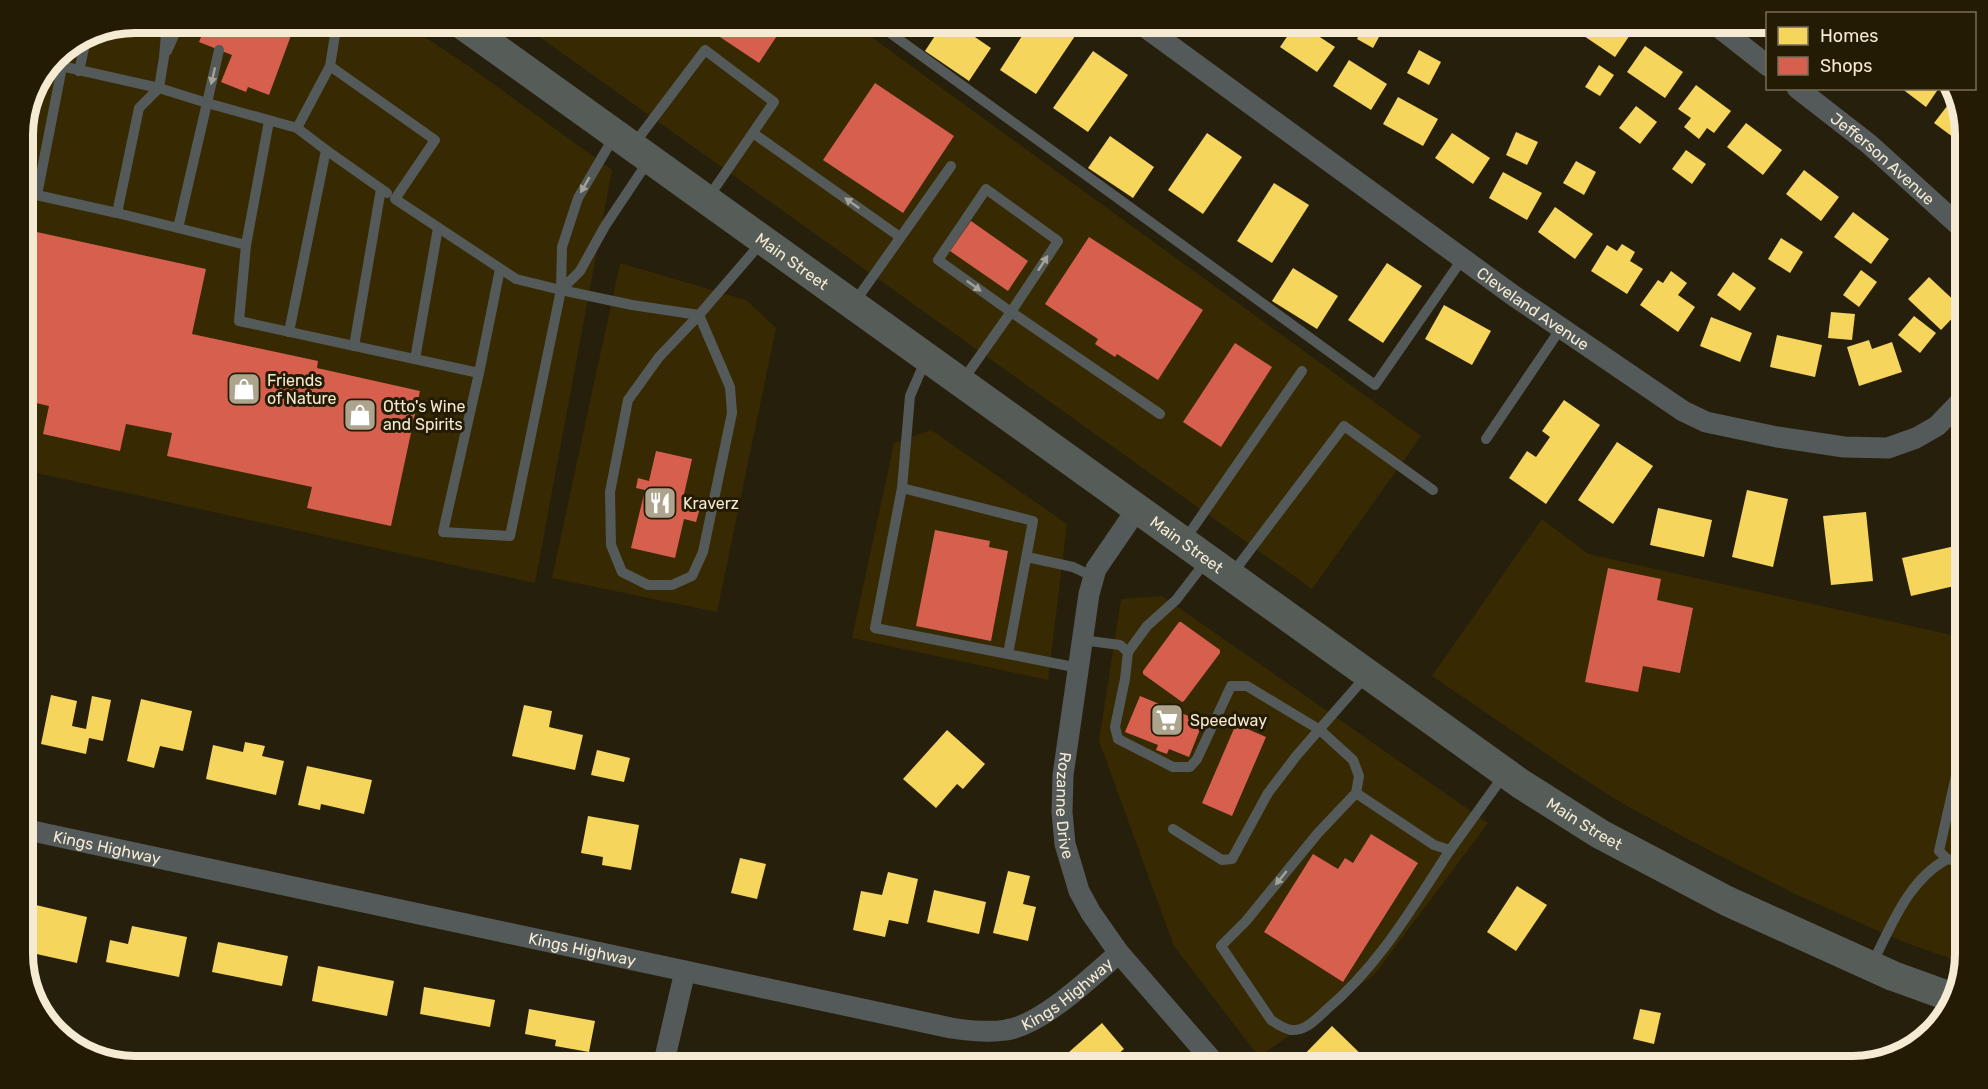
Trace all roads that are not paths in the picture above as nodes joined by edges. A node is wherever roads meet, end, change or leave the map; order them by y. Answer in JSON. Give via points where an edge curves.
{"nodes":[{"id":1,"x":166,"y":33,"type":"edge"},
{"id":2,"x":175,"y":33,"type":"edge"},
{"id":3,"x":334,"y":33,"type":"edge"},
{"id":4,"x":476,"y":33,"type":"edge"},
{"id":5,"x":889,"y":33,"type":"edge"},
{"id":6,"x":1153,"y":33,"type":"edge"},
{"id":7,"x":1726,"y":33,"type":"edge"},
{"id":8,"x":82,"y":48,"type":"edge"},
{"id":9,"x":219,"y":50,"type":"dead end"},
{"id":10,"x":164,"y":57,"type":"junction"},
{"id":11,"x":1766,"y":65,"type":"edge"},
{"id":12,"x":61,"y":66,"type":"edge"},
{"id":13,"x":330,"y":66,"type":"junction"},
{"id":14,"x":56,"y":71,"type":"edge"},
{"id":15,"x":79,"y":71,"type":"junction"},
{"id":16,"x":159,"y":88,"type":"junction"},
{"id":17,"x":1800,"y":90,"type":"edge"},
{"id":18,"x":207,"y":103,"type":"junction"},
{"id":19,"x":269,"y":120,"type":"junction"},
{"id":20,"x":297,"y":128,"type":"junction"},
{"id":21,"x":753,"y":132,"type":"junction"},
{"id":22,"x":632,"y":147,"type":"junction"},
{"id":23,"x":326,"y":150,"type":"junction"},
{"id":24,"x":951,"y":166,"type":"dead end"},
{"id":25,"x":381,"y":189,"type":"junction"},
{"id":26,"x":33,"y":194,"type":"edge"},
{"id":27,"x":37,"y":195,"type":"junction"},
{"id":28,"x":395,"y":199,"type":"junction"},
{"id":29,"x":707,"y":201,"type":"junction"},
{"id":30,"x":117,"y":213,"type":"junction"},
{"id":31,"x":1955,"y":222,"type":"edge"},
{"id":32,"x":178,"y":228,"type":"junction"},
{"id":33,"x":438,"y":228,"type":"junction"},
{"id":34,"x":900,"y":237,"type":"junction"},
{"id":35,"x":763,"y":241,"type":"junction"},
{"id":36,"x":246,"y":245,"type":"junction"},
{"id":37,"x":1463,"y":258,"type":"junction"},
{"id":38,"x":500,"y":268,"type":"junction"},
{"id":39,"x":561,"y":290,"type":"junction"},
{"id":40,"x":853,"y":305,"type":"junction"},
{"id":41,"x":1011,"y":312,"type":"junction"},
{"id":42,"x":699,"y":315,"type":"junction"},
{"id":43,"x":1561,"y":328,"type":"junction"},
{"id":44,"x":289,"y":332,"type":"junction"},
{"id":45,"x":354,"y":346,"type":"junction"},
{"id":46,"x":927,"y":358,"type":"junction"},
{"id":47,"x":415,"y":359,"type":"junction"},
{"id":48,"x":1302,"y":371,"type":"dead end"},
{"id":49,"x":479,"y":374,"type":"junction"},
{"id":50,"x":961,"y":383,"type":"junction"},
{"id":51,"x":1955,"y":407,"type":"edge"},
{"id":52,"x":1160,"y":414,"type":"dead end"},
{"id":53,"x":1486,"y":439,"type":"dead end"},
{"id":54,"x":902,"y":488,"type":"junction"},
{"id":55,"x":1433,"y":490,"type":"dead end"},
{"id":56,"x":1137,"y":509,"type":"junction"},
{"id":57,"x":1183,"y":543,"type":"junction"},
{"id":58,"x":1027,"y":557,"type":"junction"},
{"id":59,"x":1219,"y":568,"type":"junction"},
{"id":60,"x":1094,"y":577,"type":"junction"},
{"id":61,"x":1082,"y":640,"type":"junction"},
{"id":62,"x":1128,"y":652,"type":"junction"},
{"id":63,"x":1008,"y":654,"type":"junction"},
{"id":64,"x":1079,"y":668,"type":"junction"},
{"id":65,"x":1367,"y":675,"type":"junction"},
{"id":66,"x":1320,"y":730,"type":"junction"},
{"id":67,"x":1505,"y":773,"type":"junction"},
{"id":68,"x":1955,"y":780,"type":"edge"},
{"id":69,"x":1356,"y":793,"type":"junction"},
{"id":70,"x":1173,"y":829,"type":"dead end"},
{"id":71,"x":33,"y":831,"type":"edge"},
{"id":72,"x":1450,"y":850,"type":"junction"},
{"id":73,"x":1947,"y":860,"type":"junction"},
{"id":74,"x":1955,"y":861,"type":"edge"},
{"id":75,"x":1119,"y":953,"type":"junction"},
{"id":76,"x":1871,"y":966,"type":"junction"},
{"id":77,"x":685,"y":971,"type":"junction"},
{"id":78,"x":1946,"y":995,"type":"edge"},
{"id":79,"x":665,"y":1056,"type":"edge"},
{"id":80,"x":1207,"y":1056,"type":"edge"}],
"edges":[{"from":1,"to":10,"type":"lane"},
{"from":2,"to":10,"type":"lane"},
{"from":3,"to":13,"type":"lane"},
{"from":4,"to":22,"type":"main road","name":"Main Street"},
{"from":5,"to":37,"type":"lane","via":[[1375,385]]},
{"from":6,"to":37,"type":"street","name":"Cleveland Avenue"},
{"from":7,"to":11,"type":"street"},
{"from":8,"to":15,"type":"lane"},
{"from":9,"to":18,"type":"lane","one_way":true},
{"from":10,"to":16,"type":"lane"},
{"from":12,"to":15,"type":"lane"},
{"from":13,"to":20,"type":"lane"},
{"from":13,"to":28,"type":"lane","via":[[435,140]]},
{"from":14,"to":27,"type":"lane"},
{"from":15,"to":16,"type":"lane"},
{"from":16,"to":18,"type":"lane"},
{"from":16,"to":30,"type":"lane","via":[[139,108]]},
{"from":17,"to":31,"type":"street","name":"Jefferson Avenue","via":[[1869,144]]},
{"from":18,"to":19,"type":"lane"},
{"from":18,"to":32,"type":"lane"},
{"from":19,"to":20,"type":"lane"},
{"from":19,"to":36,"type":"lane"},
{"from":20,"to":23,"type":"lane"},
{"from":21,"to":22,"type":"lane","via":[[774,102],[705,50]]},
{"from":21,"to":29,"type":"lane"},
{"from":34,"to":21,"type":"lane","one_way":true},
{"from":22,"to":29,"type":"main road","name":"Main Street"},
{"from":22,"to":39,"type":"lane","via":[[604,226],[580,272]]},
{"from":22,"to":39,"type":"lane","one_way":true,"via":[[578,198],[562,247]]},
{"from":23,"to":25,"type":"lane"},
{"from":23,"to":44,"type":"lane"},
{"from":24,"to":34,"type":"lane"},
{"from":25,"to":28,"type":"lane"},
{"from":25,"to":45,"type":"lane"},
{"from":26,"to":27,"type":"lane"},
{"from":27,"to":30,"type":"lane"},
{"from":28,"to":33,"type":"lane"},
{"from":29,"to":35,"type":"main road","name":"Main Street"},
{"from":30,"to":32,"type":"lane"},
{"from":32,"to":36,"type":"lane"},
{"from":33,"to":38,"type":"lane"},
{"from":33,"to":47,"type":"lane"},
{"from":34,"to":40,"type":"lane"},
{"from":35,"to":40,"type":"main road","name":"Main Street"},
{"from":35,"to":42,"type":"lane"},
{"from":36,"to":44,"type":"lane","via":[[239,321]]},
{"from":37,"to":43,"type":"street","name":"Cleveland Avenue"},
{"from":38,"to":39,"type":"lane","via":[[516,279]]},
{"from":38,"to":49,"type":"lane"},
{"from":39,"to":42,"type":"lane"},
{"from":39,"to":49,"type":"lane","via":[[510,536],[442,532]]},
{"from":40,"to":46,"type":"main road","name":"Main Street"},
{"from":41,"to":41,"type":"lane","one_way":true,"via":[[1058,240],[986,189],[938,260]]},
{"from":41,"to":50,"type":"lane"},
{"from":41,"to":52,"type":"lane"},
{"from":42,"to":42,"type":"lane","via":[[659,357],[628,400],[610,492],[611,545],[622,572],[648,585],[672,585],[692,576],[703,552],[732,413],[730,387]]},
{"from":43,"to":51,"type":"street","name":"Cleveland Avenue","via":[[1683,411],[1706,422],[1777,437],[1844,447],[1888,448],[1937,426]]},
{"from":43,"to":53,"type":"lane"},
{"from":44,"to":45,"type":"lane"},
{"from":45,"to":47,"type":"lane"},
{"from":46,"to":50,"type":"main road","name":"Main Street"},
{"from":46,"to":54,"type":"lane","via":[[910,396]]},
{"from":47,"to":49,"type":"lane"},
{"from":48,"to":57,"type":"lane"},
{"from":50,"to":56,"type":"main road","name":"Main Street"},
{"from":54,"to":58,"type":"lane","via":[[1033,521]]},
{"from":54,"to":63,"type":"lane","via":[[875,628]]},
{"from":55,"to":59,"type":"lane","via":[[1344,426]]},
{"from":56,"to":57,"type":"main road","name":"Main Street"},
{"from":56,"to":60,"type":"street","name":"Rozanne Drive"},
{"from":57,"to":59,"type":"main road","name":"Main Street"},
{"from":58,"to":60,"type":"lane","via":[[1072,567]]},
{"from":58,"to":63,"type":"lane"},
{"from":59,"to":62,"type":"lane","via":[[1179,596]]},
{"from":59,"to":65,"type":"main road","name":"Main Street"},
{"from":60,"to":61,"type":"street","name":"Rozanne Drive"},
{"from":61,"to":62,"type":"lane","via":[[1120,645]]},
{"from":61,"to":64,"type":"street","name":"Rozanne Drive"},
{"from":62,"to":66,"type":"lane","via":[[1115,727],[1118,740],[1173,767],[1190,767],[1197,759],[1231,686],[1247,686]]},
{"from":63,"to":64,"type":"lane"},
{"from":64,"to":75,"type":"street","name":"Rozanne Drive","via":[[1063,775],[1065,844],[1079,891]]},
{"from":65,"to":66,"type":"lane"},
{"from":65,"to":67,"type":"main road","name":"Main Street"},
{"from":66,"to":69,"type":"lane","via":[[1353,760],[1359,776]]},
{"from":66,"to":70,"type":"lane","via":[[1268,793],[1232,859],[1222,860]]},
{"from":67,"to":72,"type":"lane"},
{"from":67,"to":76,"type":"main road","name":"Main Street","via":[[1658,866]]},
{"from":68,"to":73,"type":"lane","via":[[1939,851]]},
{"from":69,"to":72,"type":"lane","via":[[1434,846]]},
{"from":69,"to":72,"type":"lane","one_way":true,"via":[[1221,946],[1270,1020],[1292,1030],[1308,1026],[1344,995],[1384,950]]},
{"from":71,"to":77,"type":"street","name":"Kings Highway"},
{"from":73,"to":74,"type":"lane"},
{"from":73,"to":76,"type":"lane","via":[[1912,889]]},
{"from":75,"to":77,"type":"street","name":"Kings Highway","via":[[1041,1016],[1009,1030],[982,1032]]},
{"from":75,"to":80,"type":"street","name":"Rozanne Drive"},
{"from":76,"to":78,"type":"main road","name":"Main Street"},
{"from":77,"to":79,"type":"street"}]}
